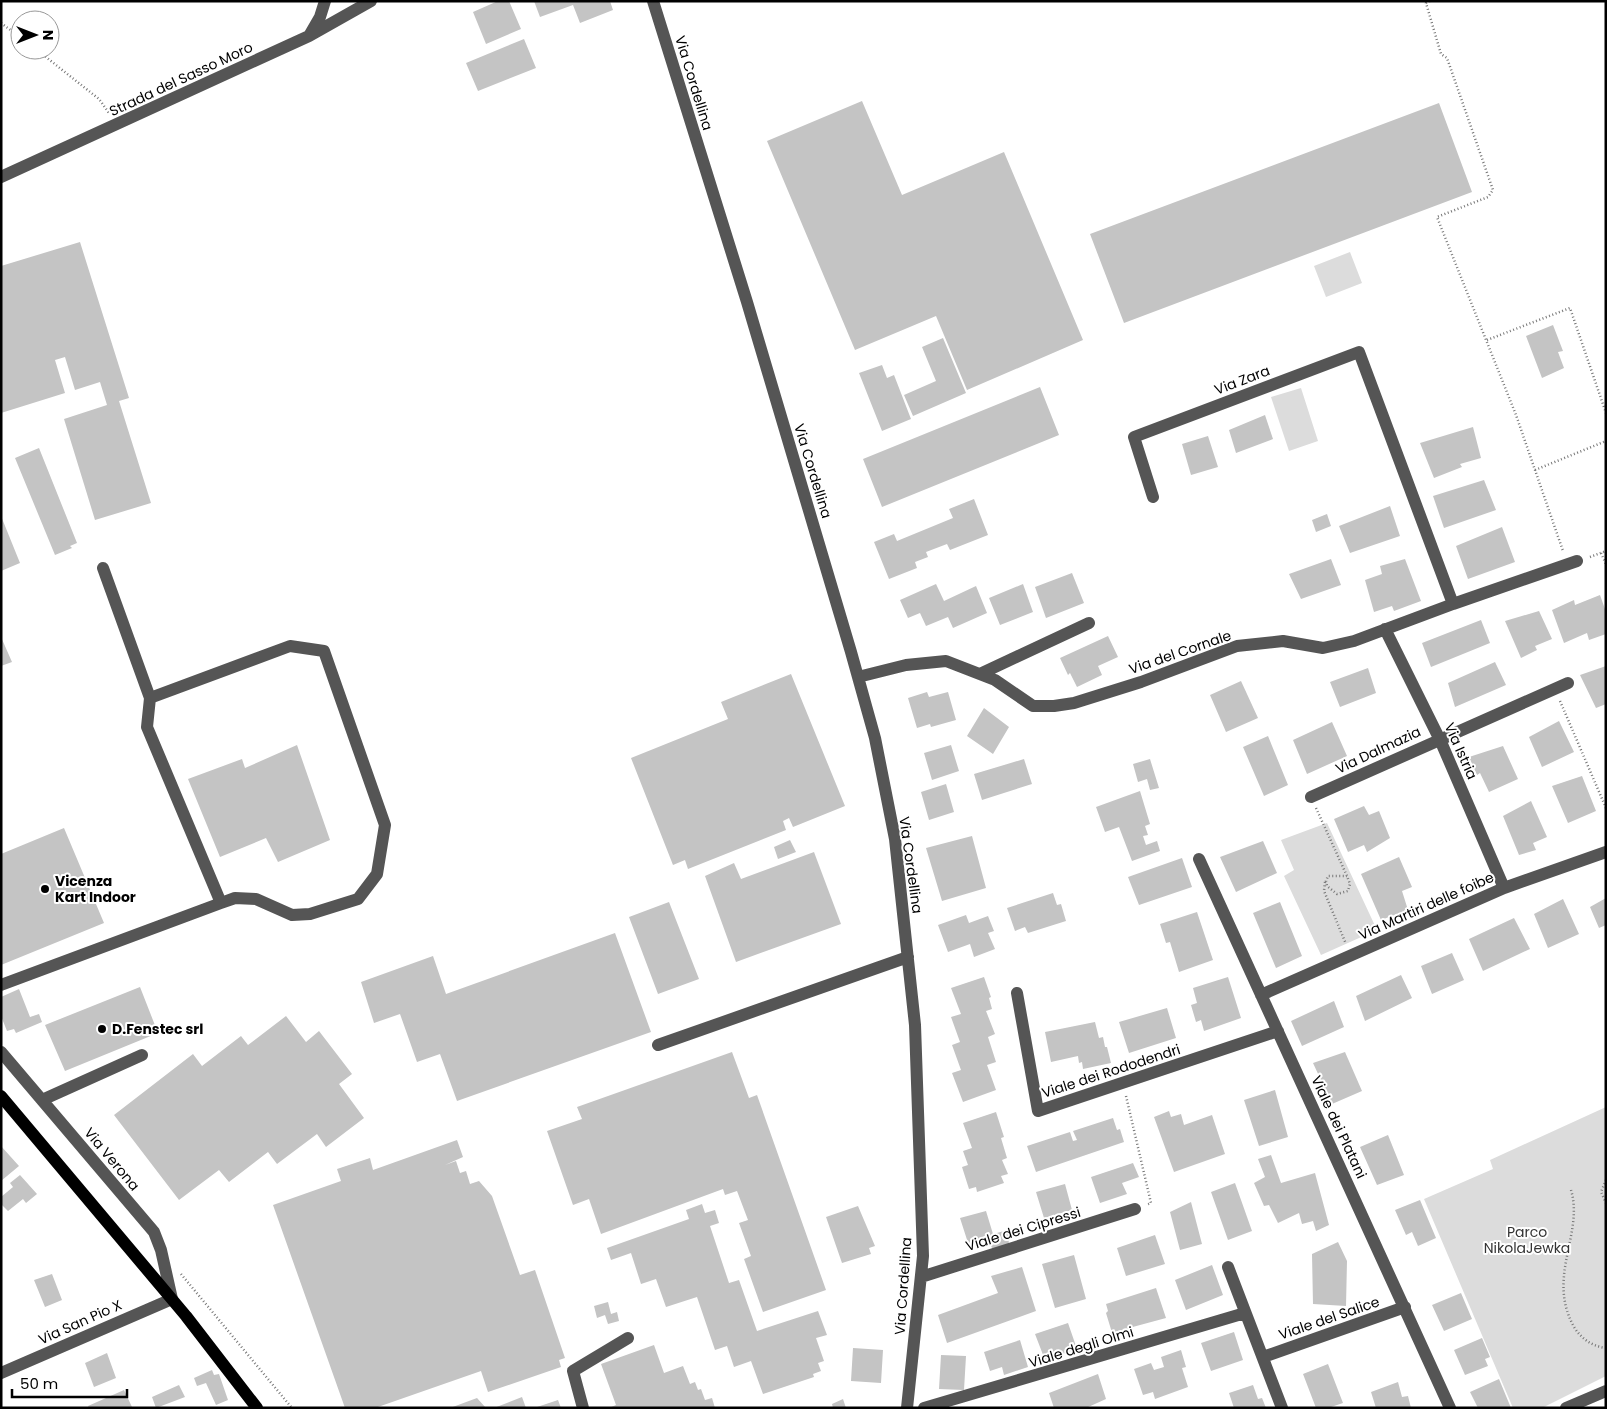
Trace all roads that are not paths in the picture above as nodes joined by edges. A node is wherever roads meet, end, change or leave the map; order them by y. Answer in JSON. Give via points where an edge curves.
{"nodes":[{"id":1,"x":325,"y":1,"type":"edge"},
{"id":2,"x":371,"y":1,"type":"edge"},
{"id":3,"x":653,"y":1,"type":"edge"},
{"id":4,"x":308,"y":36,"type":"junction"},
{"id":5,"x":1,"y":177,"type":"edge"},
{"id":6,"x":1153,"y":497,"type":"dead end"},
{"id":7,"x":1573,"y":563,"type":"road end"},
{"id":8,"x":103,"y":568,"type":"dead end"},
{"id":9,"x":1453,"y":604,"type":"junction"},
{"id":10,"x":1089,"y":623,"type":"dead end"},
{"id":11,"x":1385,"y":629,"type":"junction"},
{"id":12,"x":980,"y":674,"type":"junction"},
{"id":13,"x":858,"y":677,"type":"junction"},
{"id":14,"x":1568,"y":683,"type":"dead end"},
{"id":15,"x":150,"y":698,"type":"junction"},
{"id":16,"x":1439,"y":738,"type":"junction"},
{"id":17,"x":1311,"y":797,"type":"dead end"},
{"id":18,"x":1606,"y":852,"type":"edge"},
{"id":19,"x":1199,"y":859,"type":"dead end"},
{"id":20,"x":1504,"y":888,"type":"junction"},
{"id":21,"x":221,"y":903,"type":"junction"},
{"id":22,"x":908,"y":957,"type":"junction"},
{"id":23,"x":1,"y":985,"type":"edge"},
{"id":24,"x":1016,"y":994,"type":"dead end"},
{"id":25,"x":1262,"y":995,"type":"junction"},
{"id":26,"x":1278,"y":1031,"type":"junction"},
{"id":27,"x":658,"y":1045,"type":"dead end"},
{"id":28,"x":1,"y":1052,"type":"edge"},
{"id":29,"x":142,"y":1055,"type":"dead end"},
{"id":30,"x":1,"y":1096,"type":"edge"},
{"id":31,"x":42,"y":1100,"type":"junction"},
{"id":32,"x":1135,"y":1209,"type":"road end"},
{"id":33,"x":1228,"y":1267,"type":"dead end"},
{"id":34,"x":920,"y":1277,"type":"junction"},
{"id":35,"x":172,"y":1298,"type":"junction"},
{"id":36,"x":1405,"y":1307,"type":"junction"},
{"id":37,"x":1245,"y":1313,"type":"junction"},
{"id":38,"x":628,"y":1338,"type":"dead end"},
{"id":39,"x":1262,"y":1357,"type":"junction"},
{"id":40,"x":1,"y":1373,"type":"edge"},
{"id":41,"x":1606,"y":1391,"type":"edge"},
{"id":42,"x":257,"y":1408,"type":"edge"},
{"id":43,"x":583,"y":1408,"type":"edge"},
{"id":44,"x":906,"y":1408,"type":"edge"},
{"id":45,"x":924,"y":1408,"type":"edge"},
{"id":46,"x":1282,"y":1408,"type":"edge"},
{"id":47,"x":1450,"y":1408,"type":"edge"},
{"id":48,"x":1566,"y":1408,"type":"edge"}],
"edges":[{"from":1,"to":4,"type":"street"},
{"from":2,"to":4,"type":"street","name":"Strada del Sasso Moro"},
{"from":3,"to":13,"type":"street","name":"Via Cordellina","via":[[747,302]]},
{"from":4,"to":5,"type":"street","name":"Strada del Sasso Moro"},
{"from":6,"to":9,"type":"street","name":"Via Zara","via":[[1134,437],[1359,352]]},
{"from":7,"to":9,"type":"street","name":"Via del Cornale"},
{"from":8,"to":15,"type":"street"},
{"from":9,"to":11,"type":"street","name":"Via del Cornale"},
{"from":10,"to":12,"type":"street"},
{"from":11,"to":12,"type":"street","name":"Via del Cornale","via":[[1354,641],[1322,648],[1284,641],[1237,646],[1133,684],[1054,706],[1033,706],[995,680]]},
{"from":11,"to":16,"type":"street","name":"Via Istria"},
{"from":12,"to":13,"type":"street","name":"Via del Cornale","via":[[946,661],[927,661]]},
{"from":13,"to":22,"type":"street","name":"Via Cordellina","via":[[875,738],[895,839]]},
{"from":14,"to":16,"type":"street","name":"Via Dalmazia"},
{"from":15,"to":21,"type":"street","via":[[147,727]]},
{"from":15,"to":21,"type":"street","via":[[290,646],[324,651],[382,816],[385,825],[378,874],[358,899],[310,914],[292,915],[256,899],[235,898]]},
{"from":16,"to":17,"type":"street","name":"Via Dalmazia"},
{"from":16,"to":20,"type":"street","name":"Via Istria"},
{"from":18,"to":20,"type":"street","name":"Via Martiri delle foibe"},
{"from":19,"to":25,"type":"street","name":"Viale dei Platani"},
{"from":20,"to":25,"type":"street","name":"Via Martiri delle foibe"},
{"from":21,"to":23,"type":"street"},
{"from":22,"to":27,"type":"street"},
{"from":22,"to":34,"type":"street","name":"Via Cordellina","via":[[915,1025],[923,1256]]},
{"from":24,"to":26,"type":"street","name":"Viale dei Rododendri","via":[[1038,1110]]},
{"from":25,"to":26,"type":"street","name":"Viale dei Platani"},
{"from":26,"to":36,"type":"street","name":"Viale dei Platani"},
{"from":28,"to":31,"type":"street","name":"Via Verona"},
{"from":29,"to":31,"type":"street"},
{"from":30,"to":35,"type":"main road","name":"Via Verona"},
{"from":31,"to":35,"type":"street","name":"Via Verona","via":[[154,1232]]},
{"from":32,"to":34,"type":"street","name":"Viale dei Cipressi"},
{"from":33,"to":37,"type":"street"},
{"from":34,"to":44,"type":"street","name":"Via Cordellina"},
{"from":35,"to":40,"type":"street","name":"Via San Pio X"},
{"from":35,"to":42,"type":"main road","name":"Via Verona"},
{"from":36,"to":39,"type":"street","name":"Viale del Salice"},
{"from":36,"to":47,"type":"street","name":"Viale dei Platani"},
{"from":37,"to":39,"type":"street"},
{"from":37,"to":45,"type":"street","name":"Viale degli Olmi"},
{"from":38,"to":43,"type":"street","via":[[573,1371]]},
{"from":39,"to":46,"type":"street"},
{"from":41,"to":48,"type":"street"}]}
